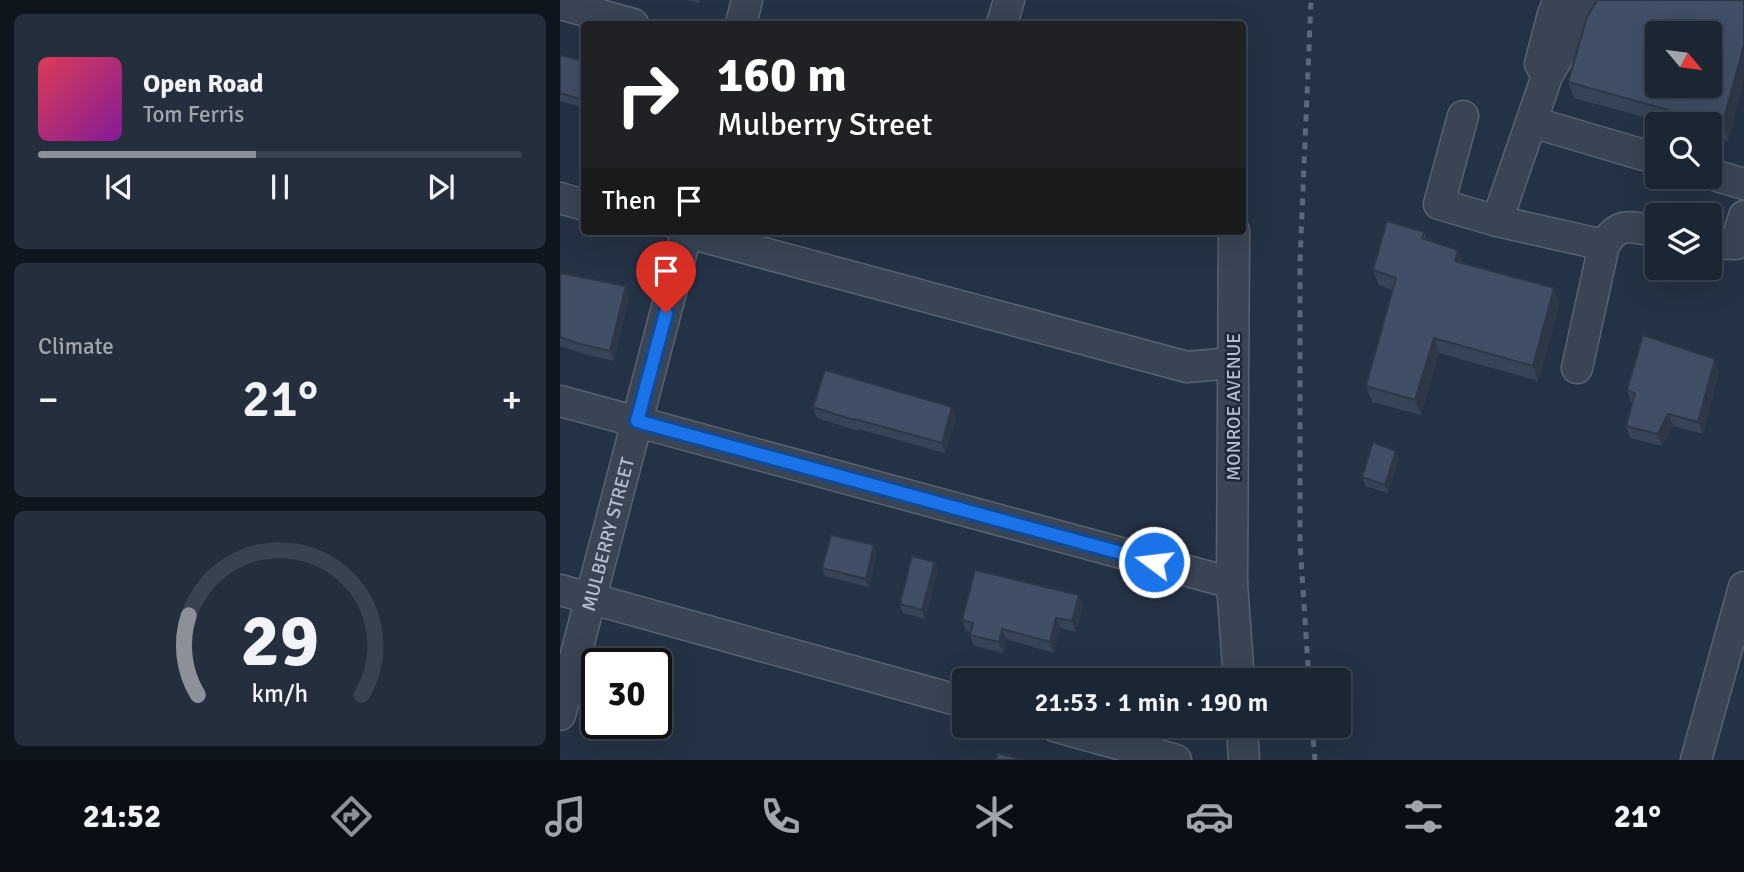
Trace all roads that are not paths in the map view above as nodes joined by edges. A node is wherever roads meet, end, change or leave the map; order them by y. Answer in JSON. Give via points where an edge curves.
{"nodes":[{"id":1,"x":747,"y":0,"type":"edge"},
{"id":2,"x":1009,"y":0,"type":"edge"},
{"id":3,"x":1559,"y":0,"type":"edge"},
{"id":4,"x":1591,"y":0,"type":"edge"},
{"id":5,"x":560,"y":4,"type":"edge"},
{"id":6,"x":622,"y":21,"type":"edge"},
{"id":7,"x":742,"y":21,"type":"edge"},
{"id":8,"x":1003,"y":21,"type":"edge"},
{"id":9,"x":1547,"y":76,"type":"junction"},
{"id":10,"x":1462,"y":116,"type":"dead end"},
{"id":11,"x":1532,"y":122,"type":"junction"},
{"id":12,"x":1645,"y":155,"type":"edge"},
{"id":13,"x":1722,"y":178,"type":"edge"},
{"id":14,"x":1744,"y":184,"type":"edge"},
{"id":15,"x":560,"y":198,"type":"edge"},
{"id":16,"x":581,"y":204,"type":"edge"},
{"id":17,"x":1497,"y":221,"type":"junction"},
{"id":18,"x":1645,"y":230,"type":"edge"},
{"id":19,"x":684,"y":235,"type":"edge"},
{"id":20,"x":700,"y":235,"type":"edge"},
{"id":21,"x":1234,"y":235,"type":"edge"},
{"id":22,"x":1604,"y":245,"type":"junction"},
{"id":23,"x":1233,"y":363,"type":"junction"},
{"id":24,"x":1577,"y":368,"type":"dead end"},
{"id":25,"x":560,"y":401,"type":"edge"},
{"id":26,"x":637,"y":421,"type":"junction"},
{"id":27,"x":1232,"y":583,"type":"junction"},
{"id":28,"x":1744,"y":587,"type":"edge"},
{"id":29,"x":560,"y":590,"type":"edge"},
{"id":30,"x":591,"y":599,"type":"junction"},
{"id":31,"x":1238,"y":668,"type":"edge"},
{"id":32,"x":1733,"y":674,"type":"edge"},
{"id":33,"x":952,"y":699,"type":"edge"},
{"id":34,"x":560,"y":715,"type":"edge"},
{"id":35,"x":1097,"y":738,"type":"edge"},
{"id":36,"x":1243,"y":738,"type":"edge"},
{"id":37,"x":1176,"y":760,"type":"edge"},
{"id":38,"x":1244,"y":760,"type":"edge"},
{"id":39,"x":1696,"y":760,"type":"edge"}],
"edges":[{"from":1,"to":7,"type":"street"},
{"from":2,"to":8,"type":"street"},
{"from":3,"to":9,"type":"street","via":[[1540,64]]},
{"from":4,"to":9,"type":"street"},
{"from":5,"to":6,"type":"street"},
{"from":9,"to":11,"type":"street"},
{"from":10,"to":17,"type":"street","via":[[1439,204]]},
{"from":11,"to":12,"type":"street"},
{"from":11,"to":17,"type":"street"},
{"from":13,"to":14,"type":"street"},
{"from":15,"to":16,"type":"street"},
{"from":17,"to":22,"type":"street"},
{"from":18,"to":22,"type":"street","via":[[1625,226],[1613,232]]},
{"from":19,"to":26,"type":"street","name":"MULBERRY STREET"},
{"from":20,"to":23,"type":"street","via":[[1187,367]]},
{"from":21,"to":23,"type":"street","name":"MONROE AVENUE"},
{"from":22,"to":24,"type":"street"},
{"from":23,"to":27,"type":"street","name":"MONROE AVENUE"},
{"from":25,"to":26,"type":"street"},
{"from":26,"to":27,"type":"street"},
{"from":26,"to":30,"type":"street","name":"MULBERRY STREET"},
{"from":27,"to":31,"type":"street","name":"MONROE AVENUE"},
{"from":28,"to":32,"type":"street"},
{"from":29,"to":30,"type":"street"},
{"from":30,"to":33,"type":"street"},
{"from":30,"to":34,"type":"street","name":"MULBERRY STREET"},
{"from":32,"to":39,"type":"street"},
{"from":35,"to":37,"type":"street"},
{"from":36,"to":38,"type":"street"}]}
